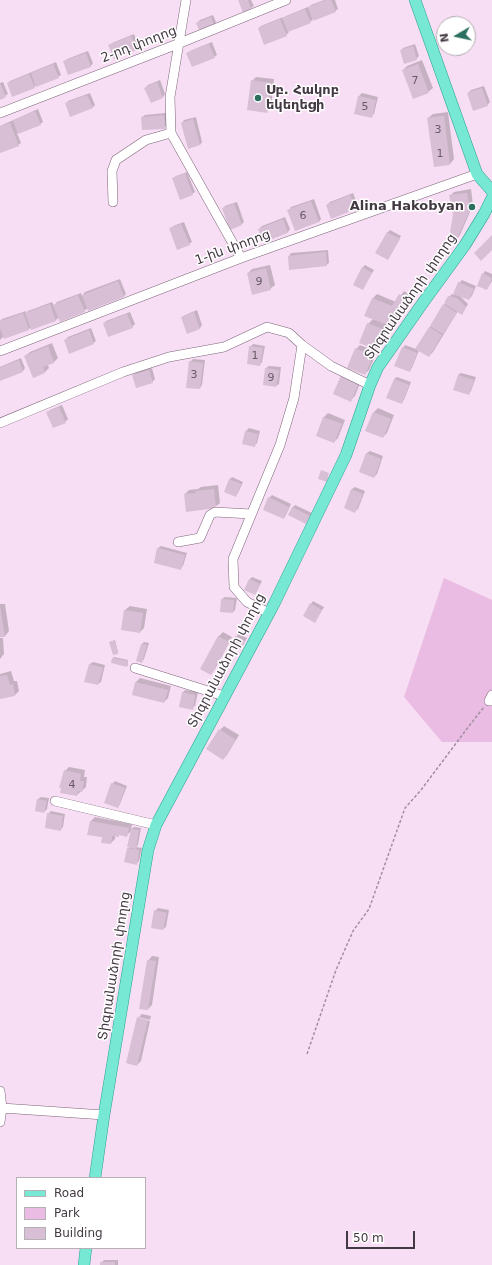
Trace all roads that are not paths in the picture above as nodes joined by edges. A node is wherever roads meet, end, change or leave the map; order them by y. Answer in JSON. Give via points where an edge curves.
{"nodes":[{"id":1,"x":186,"y":0,"type":"edge"},
{"id":2,"x":286,"y":0,"type":"edge"},
{"id":3,"x":415,"y":0,"type":"edge"},
{"id":4,"x":180,"y":44,"type":"junction"},
{"id":5,"x":0,"y":113,"type":"edge"},
{"id":6,"x":171,"y":133,"type":"junction"},
{"id":7,"x":477,"y":174,"type":"junction"},
{"id":8,"x":492,"y":191,"type":"edge"},
{"id":9,"x":492,"y":198,"type":"edge"},
{"id":10,"x":113,"y":202,"type":"dead end"},
{"id":11,"x":241,"y":258,"type":"junction"},
{"id":12,"x":302,"y":345,"type":"junction"},
{"id":13,"x":0,"y":351,"type":"edge"},
{"id":14,"x":370,"y":385,"type":"junction"},
{"id":15,"x":0,"y":422,"type":"edge"},
{"id":16,"x":251,"y":514,"type":"junction"},
{"id":17,"x":178,"y":542,"type":"dead end"},
{"id":18,"x":269,"y":613,"type":"junction"},
{"id":19,"x":135,"y":668,"type":"dead end"},
{"id":20,"x":224,"y":696,"type":"junction"},
{"id":21,"x":55,"y":802,"type":"dead end"},
{"id":22,"x":156,"y":825,"type":"junction"},
{"id":23,"x":0,"y":1092,"type":"edge"},
{"id":24,"x":1,"y":1115,"type":"edge"},
{"id":25,"x":104,"y":1115,"type":"junction"},
{"id":26,"x":96,"y":1177,"type":"edge"},
{"id":27,"x":86,"y":1249,"type":"edge"},
{"id":28,"x":84,"y":1265,"type":"edge"}],
"edges":[{"from":1,"to":4,"type":"street"},
{"from":2,"to":4,"type":"street","name":"2-րդ փողոց"},
{"from":3,"to":7,"type":"main road"},
{"from":4,"to":5,"type":"street","name":"2-րդ փողոց"},
{"from":4,"to":6,"type":"street","via":[[170,97]]},
{"from":6,"to":10,"type":"street","via":[[146,140],[116,160],[112,171]]},
{"from":6,"to":11,"type":"street"},
{"from":7,"to":8,"type":"main road"},
{"from":7,"to":11,"type":"street","name":"1-ին փողոց"},
{"from":9,"to":14,"type":"main road","name":"Տիգրանաձորի փողոց","via":[[466,245],[378,367]]},
{"from":11,"to":13,"type":"street","name":"1-ին փողոց"},
{"from":12,"to":14,"type":"street","via":[[331,366]]},
{"from":12,"to":15,"type":"street","via":[[290,333],[267,327],[224,347],[169,357],[123,372]]},
{"from":12,"to":16,"type":"street","via":[[292,405],[280,445]]},
{"from":14,"to":18,"type":"main road","name":"Տիգրանաձորի փողոց","via":[[346,455]]},
{"from":16,"to":17,"type":"street","via":[[215,512],[210,515],[200,538]]},
{"from":16,"to":18,"type":"street","via":[[233,559],[234,587],[247,602]]},
{"from":18,"to":20,"type":"main road","name":"Տիգրանաձորի փողոց"},
{"from":19,"to":20,"type":"street"},
{"from":20,"to":22,"type":"main road","name":"Տիգրանաձորի փողոց"},
{"from":21,"to":22,"type":"street"},
{"from":22,"to":25,"type":"main road","name":"Տիգրանաձորի փողոց","via":[[148,850]]},
{"from":23,"to":24,"type":"street"},
{"from":24,"to":25,"type":"street"},
{"from":25,"to":26,"type":"main road","name":"Տիգրանաձորի փողոց"},
{"from":27,"to":28,"type":"main road"}]}
